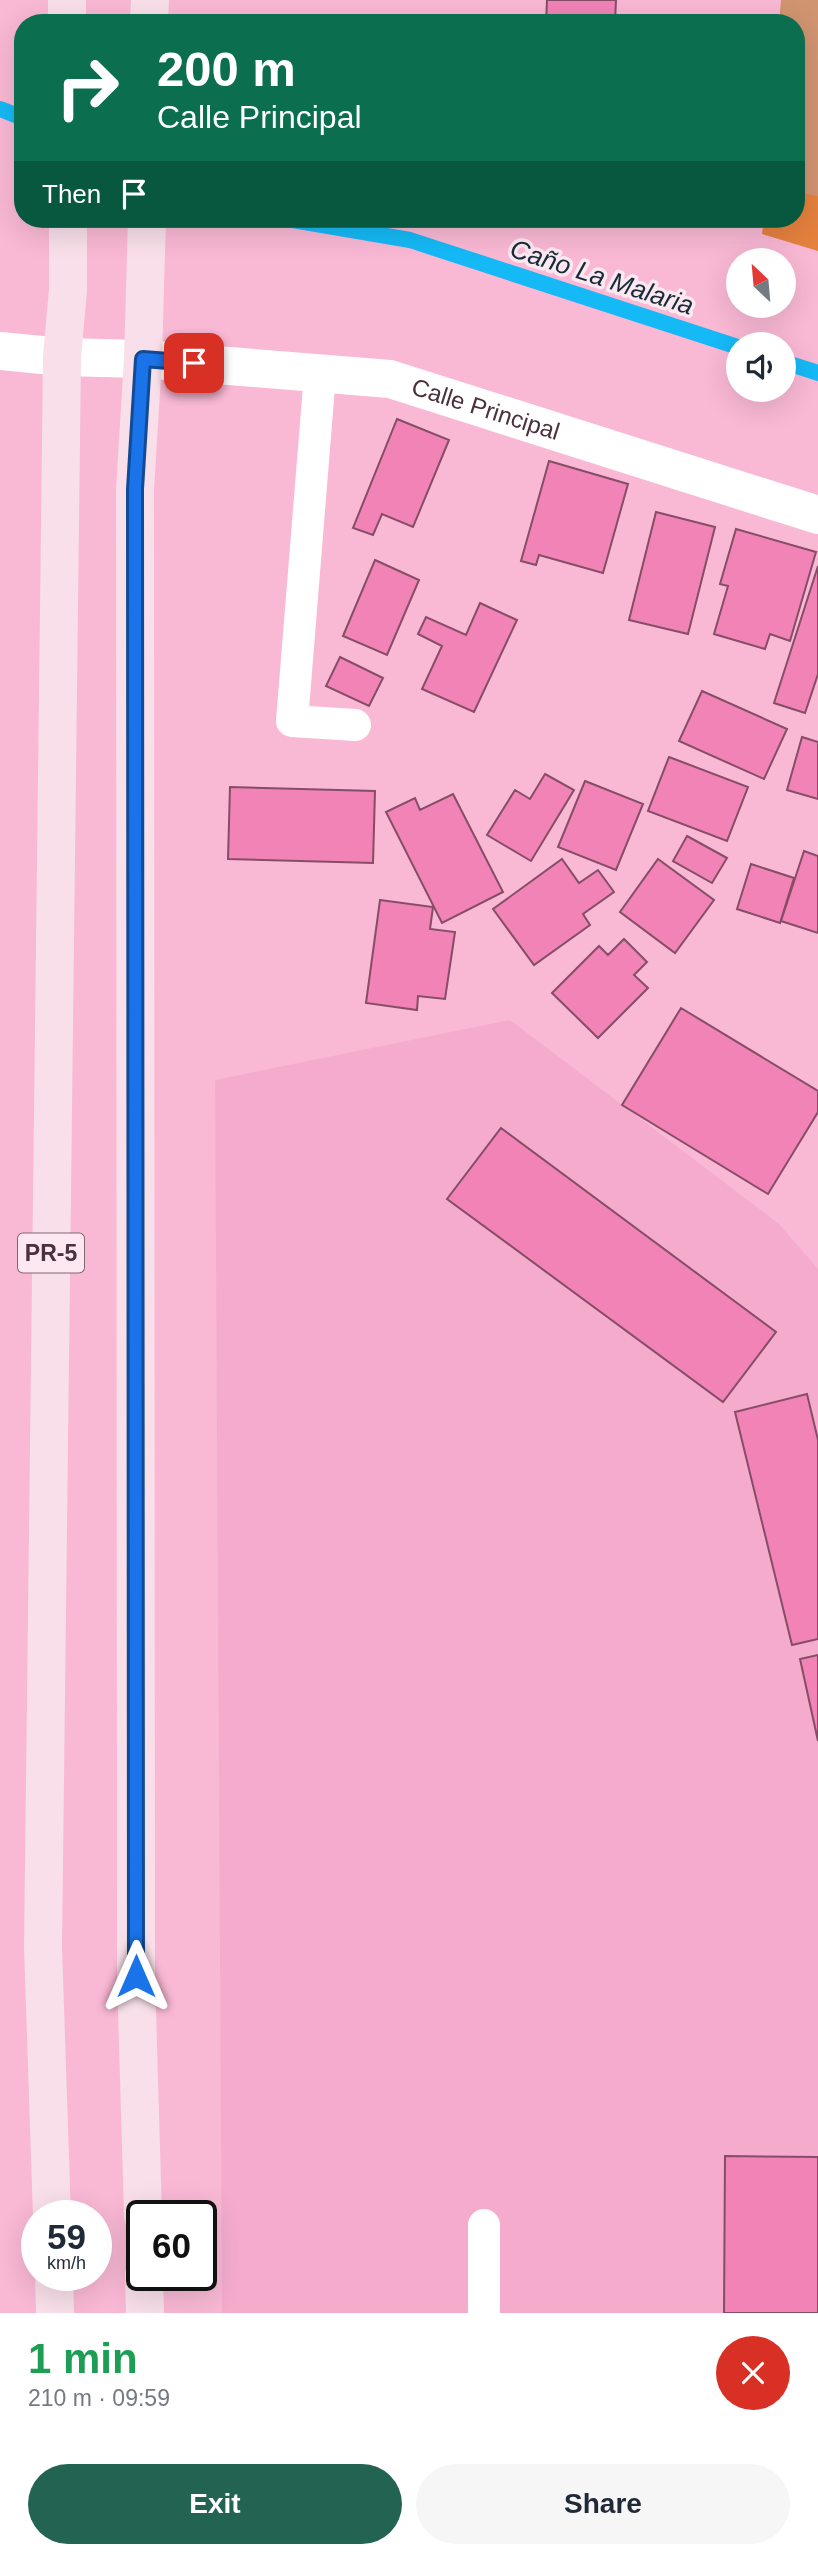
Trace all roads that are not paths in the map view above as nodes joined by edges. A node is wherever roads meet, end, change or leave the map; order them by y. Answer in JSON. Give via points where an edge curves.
{"nodes":[{"id":1,"x":68,"y":228,"type":"edge"},
{"id":2,"x":147,"y":228,"type":"edge"},
{"id":3,"x":0,"y":351,"type":"edge"},
{"id":4,"x":62,"y":357,"type":"junction"},
{"id":5,"x":143,"y":359,"type":"junction"},
{"id":6,"x":320,"y":374,"type":"junction"},
{"id":7,"x":818,"y":515,"type":"edge"},
{"id":8,"x":355,"y":725,"type":"dead end"},
{"id":9,"x":51,"y":2200,"type":"edge"},
{"id":10,"x":142,"y":2200,"type":"edge"},
{"id":11,"x":484,"y":2225,"type":"dead end"},
{"id":12,"x":54,"y":2291,"type":"edge"},
{"id":13,"x":144,"y":2291,"type":"edge"},
{"id":14,"x":55,"y":2313,"type":"edge"},
{"id":15,"x":145,"y":2313,"type":"edge"},
{"id":16,"x":484,"y":2313,"type":"edge"}],
"edges":[{"from":1,"to":4,"type":"main road","number":"PR-5"},
{"from":2,"to":5,"type":"main road"},
{"from":3,"to":4,"type":"street","name":"Calle Principal"},
{"from":4,"to":5,"type":"street","name":"Calle Principal"},
{"from":4,"to":9,"type":"main road","number":"PR-5","via":[[43,1947]]},
{"from":5,"to":6,"type":"street","name":"Calle Principal"},
{"from":5,"to":10,"type":"main road","via":[[135,489],[136,1976]]},
{"from":6,"to":7,"type":"street","name":"Calle Principal","via":[[390,379]]},
{"from":6,"to":8,"type":"lane","via":[[292,722]]},
{"from":11,"to":16,"type":"lane"},
{"from":12,"to":14,"type":"main road"},
{"from":13,"to":15,"type":"main road"}]}
